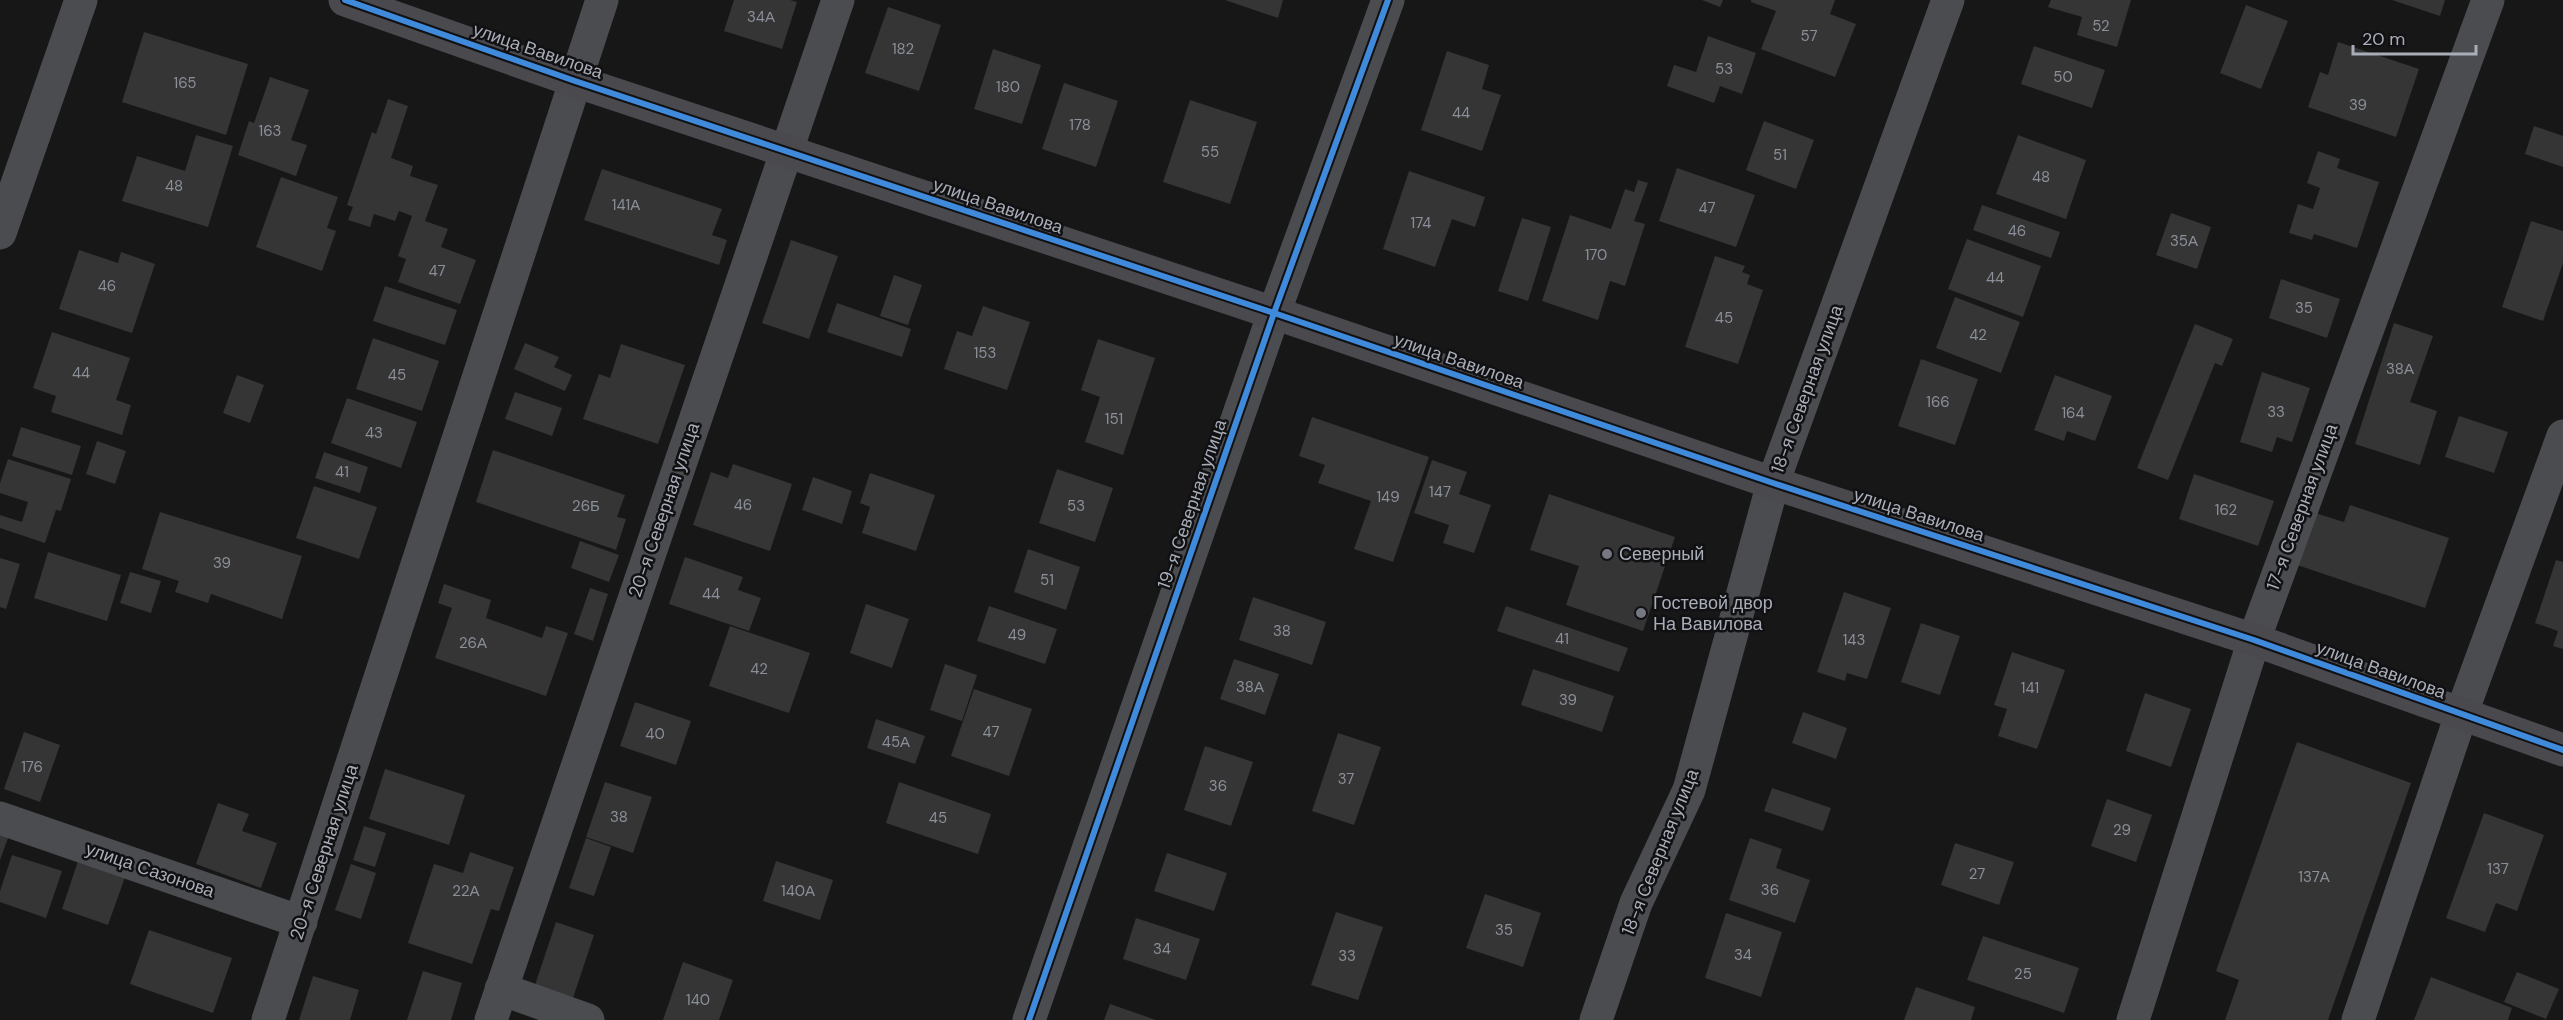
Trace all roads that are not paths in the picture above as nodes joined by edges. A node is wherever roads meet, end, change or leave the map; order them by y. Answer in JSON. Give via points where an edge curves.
{"nodes":[{"id":1,"x":81,"y":0,"type":"edge"},
{"id":2,"x":345,"y":0,"type":"edge"},
{"id":3,"x":602,"y":0,"type":"edge"},
{"id":4,"x":838,"y":0,"type":"edge"},
{"id":5,"x":1388,"y":0,"type":"edge"},
{"id":6,"x":1948,"y":0,"type":"edge"},
{"id":7,"x":2488,"y":0,"type":"edge"},
{"id":8,"x":575,"y":81,"type":"junction"},
{"id":9,"x":787,"y":150,"type":"junction"},
{"id":10,"x":0,"y":233,"type":"edge"},
{"id":11,"x":1274,"y":313,"type":"junction"},
{"id":12,"x":2563,"y":436,"type":"edge"},
{"id":13,"x":1773,"y":483,"type":"junction"},
{"id":14,"x":2254,"y":640,"type":"junction"},
{"id":15,"x":2461,"y":715,"type":"junction"},
{"id":16,"x":2563,"y":750,"type":"edge"},
{"id":17,"x":0,"y":818,"type":"edge"},
{"id":18,"x":301,"y":922,"type":"junction"},
{"id":19,"x":501,"y":989,"type":"junction"},
{"id":20,"x":268,"y":1020,"type":"edge"},
{"id":21,"x":491,"y":1020,"type":"edge"},
{"id":22,"x":588,"y":1020,"type":"edge"},
{"id":23,"x":1029,"y":1020,"type":"edge"},
{"id":24,"x":1596,"y":1020,"type":"edge"},
{"id":25,"x":2133,"y":1020,"type":"edge"},
{"id":26,"x":2358,"y":1020,"type":"edge"}],
"edges":[{"from":1,"to":10,"type":"street"},
{"from":2,"to":8,"type":"street","name":"улица Вавилова"},
{"from":3,"to":8,"type":"street","name":"20-я Северная улица"},
{"from":4,"to":9,"type":"street","name":"20-я Северная улица"},
{"from":5,"to":11,"type":"street","name":"19-я Северная улица"},
{"from":6,"to":13,"type":"street","name":"18-я Северная улица"},
{"from":7,"to":14,"type":"street","name":"17-я Северная улица"},
{"from":8,"to":9,"type":"street","name":"улица Вавилова"},
{"from":8,"to":18,"type":"street","name":"20-я Северная улица"},
{"from":9,"to":11,"type":"street","name":"улица Вавилова"},
{"from":9,"to":19,"type":"street","name":"20-я Северная улица"},
{"from":11,"to":13,"type":"street","name":"улица Вавилова"},
{"from":11,"to":23,"type":"street","name":"19-я Северная улица"},
{"from":12,"to":15,"type":"street"},
{"from":13,"to":14,"type":"street","name":"улица Вавилова"},
{"from":13,"to":24,"type":"street","name":"18-я Северная улица","via":[[1689,789],[1636,903]]},
{"from":14,"to":15,"type":"street","name":"улица Вавилова"},
{"from":14,"to":25,"type":"street","name":"17-я Северная улица"},
{"from":15,"to":16,"type":"street","name":"улица Вавилова"},
{"from":15,"to":26,"type":"street"},
{"from":17,"to":18,"type":"street","name":"улица Сазонова"},
{"from":18,"to":20,"type":"street","name":"20-я Северная улица"},
{"from":19,"to":21,"type":"street","name":"20-я Северная улица"},
{"from":19,"to":22,"type":"street"}]}
